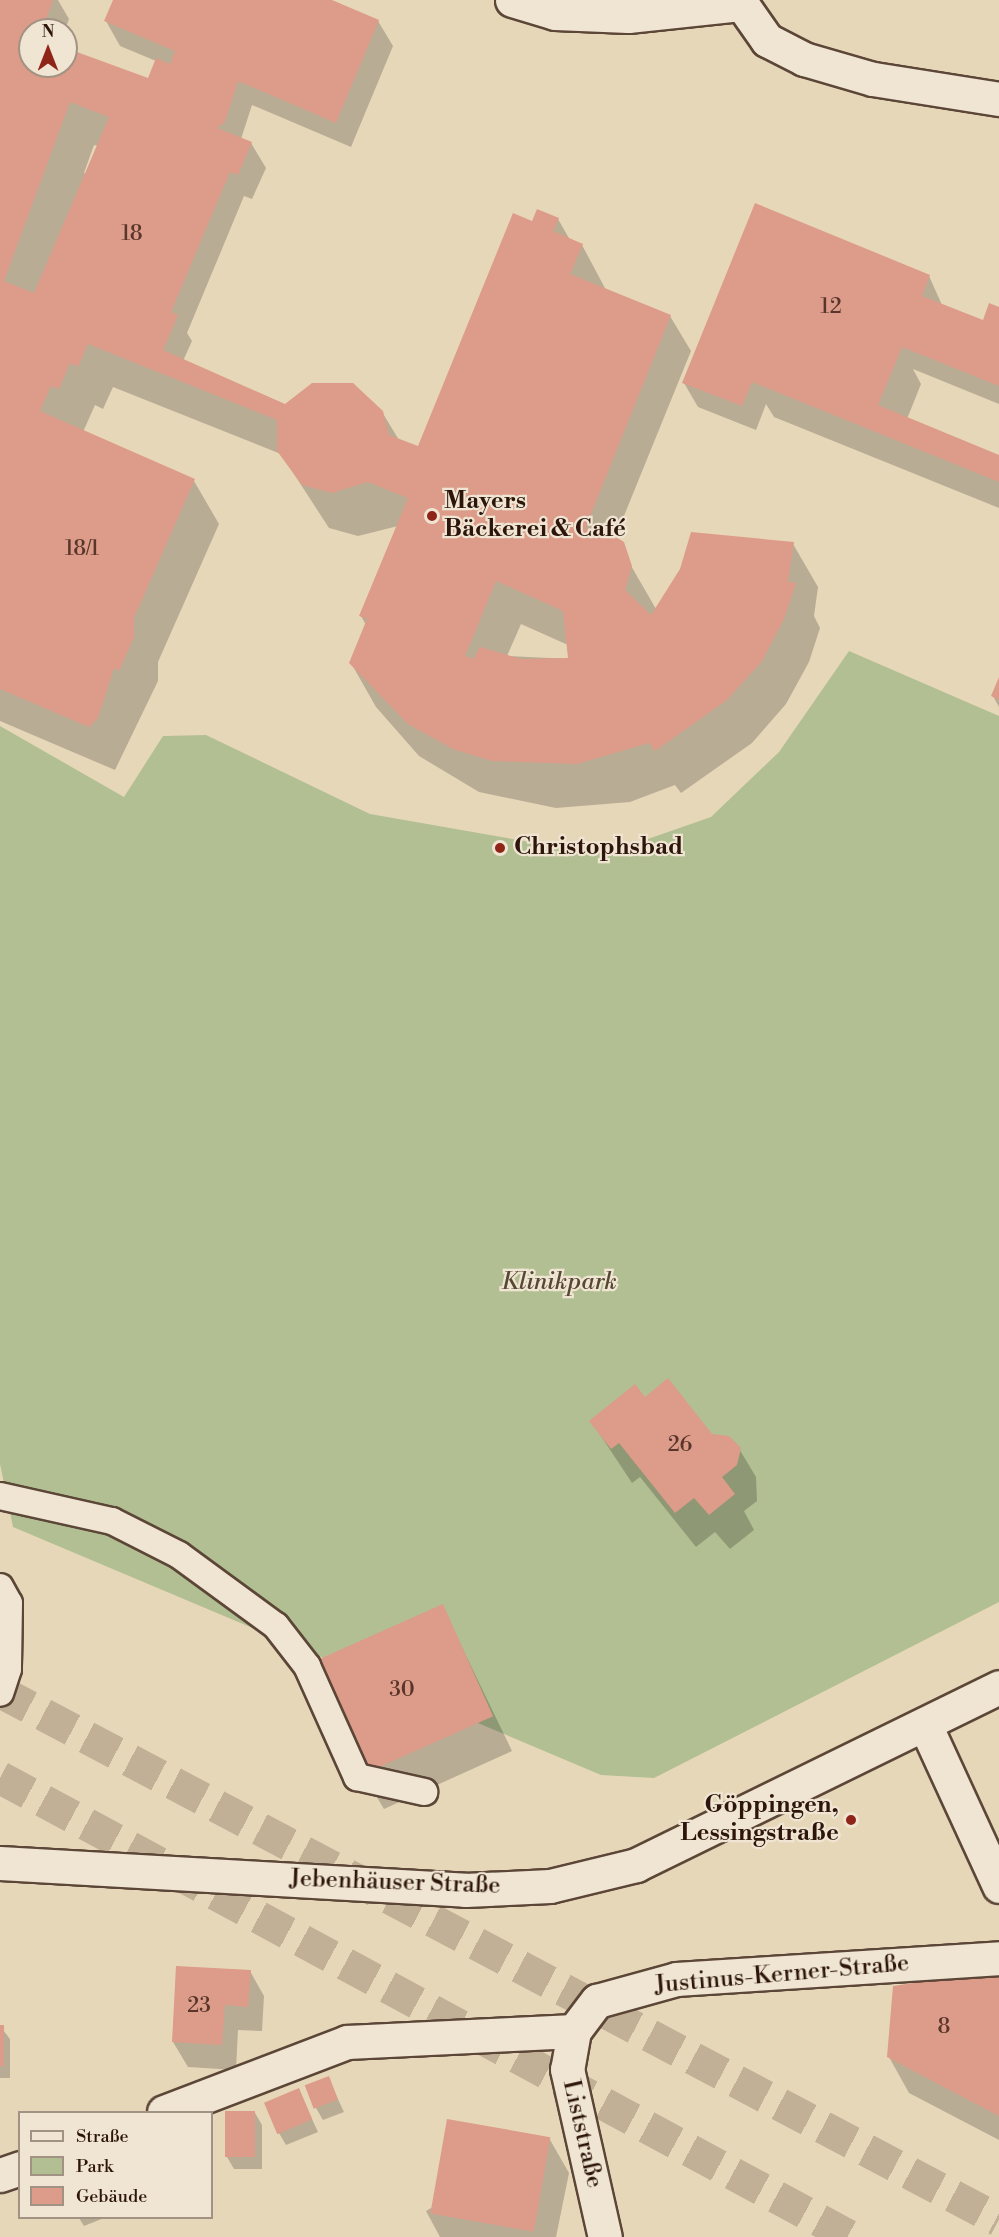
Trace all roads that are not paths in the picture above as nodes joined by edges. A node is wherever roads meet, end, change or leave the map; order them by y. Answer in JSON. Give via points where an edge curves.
{"nodes":[{"id":1,"x":512,"y":0,"type":"edge"},
{"id":2,"x":740,"y":2,"type":"edge"},
{"id":3,"x":999,"y":99,"type":"edge"},
{"id":4,"x":0,"y":1496,"type":"edge"},
{"id":5,"x":0,"y":1587,"type":"edge"},
{"id":6,"x":999,"y":1687,"type":"edge"},
{"id":7,"x":0,"y":1693,"type":"edge"},
{"id":8,"x":926,"y":1727,"type":"junction"},
{"id":9,"x":423,"y":1792,"type":"dead end"},
{"id":10,"x":0,"y":1863,"type":"edge"},
{"id":11,"x":999,"y":1886,"type":"edge"},
{"id":12,"x":999,"y":1958,"type":"edge"},
{"id":13,"x":574,"y":2031,"type":"junction"},
{"id":14,"x":167,"y":2111,"type":"edge"},
{"id":15,"x":18,"y":2169,"type":"edge"},
{"id":16,"x":0,"y":2175,"type":"edge"},
{"id":17,"x":605,"y":2237,"type":"edge"}],
"edges":[{"from":1,"to":2,"type":"street","via":[[555,13],[628,16]]},
{"from":2,"to":3,"type":"street","via":[[767,40],[804,59],[873,80]]},
{"from":4,"to":9,"type":"lane","via":[[112,1521],[179,1555],[276,1626],[307,1666],[357,1777]]},
{"from":5,"to":7,"type":"lane","via":[[9,1603],[8,1670]]},
{"from":6,"to":8,"type":"street","name":"Jebenhäuser Straße"},
{"from":8,"to":10,"type":"street","name":"Jebenhäuser Straße","via":[[636,1865],[550,1886],[465,1890]]},
{"from":8,"to":11,"type":"street"},
{"from":12,"to":13,"type":"street","name":"Justinus-Kerner-Straße","via":[[677,1979],[597,2001]]},
{"from":13,"to":14,"type":"street","via":[[347,2042]]},
{"from":13,"to":17,"type":"street","name":"Liststraße","via":[[567,2069]]},
{"from":15,"to":16,"type":"street"}]}
